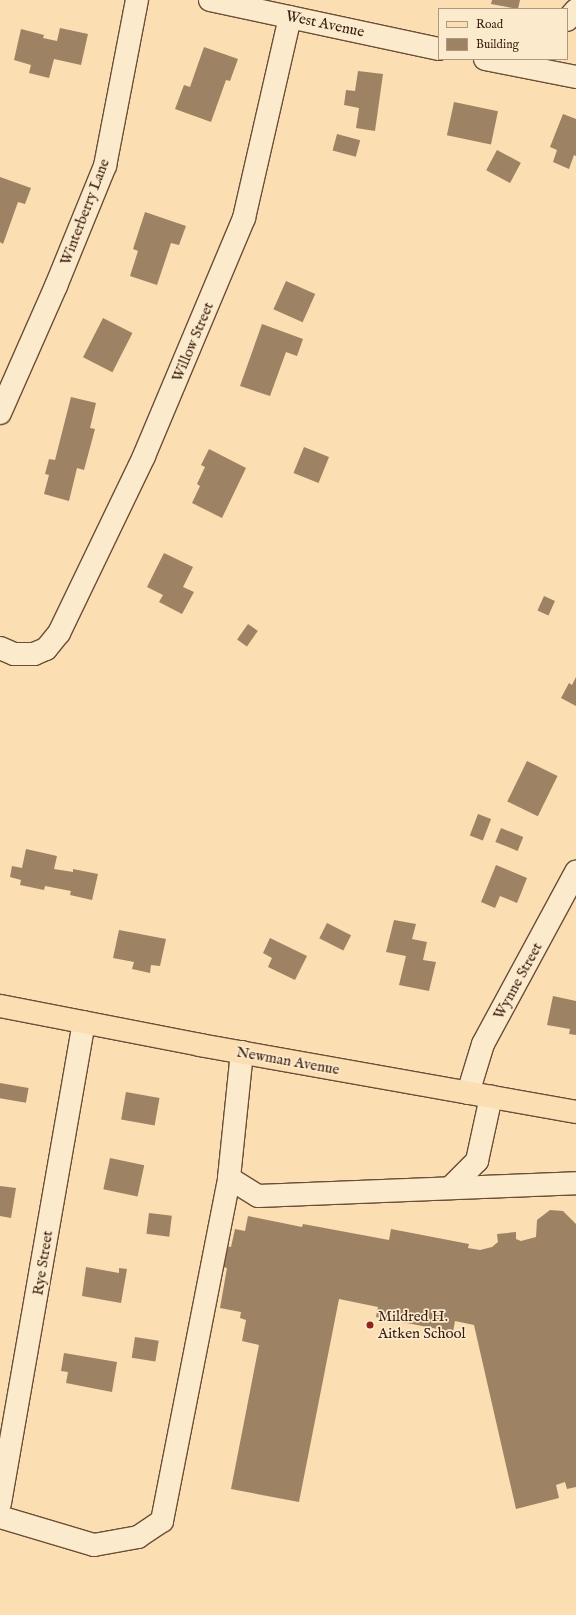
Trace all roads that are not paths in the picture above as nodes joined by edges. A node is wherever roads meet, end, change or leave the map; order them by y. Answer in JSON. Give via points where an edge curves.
{"nodes":[{"id":1,"x":137,"y":0,"type":"edge"},
{"id":2,"x":210,"y":0,"type":"edge"},
{"id":3,"x":576,"y":10,"type":"edge"},
{"id":4,"x":290,"y":17,"type":"junction"},
{"id":5,"x":568,"y":19,"type":"edge"},
{"id":6,"x":438,"y":49,"type":"edge"},
{"id":7,"x":495,"y":60,"type":"edge"},
{"id":8,"x":533,"y":64,"type":"edge"},
{"id":9,"x":576,"y":78,"type":"edge"},
{"id":10,"x":0,"y":413,"type":"edge"},
{"id":11,"x":0,"y":648,"type":"edge"},
{"id":12,"x":576,"y":872,"type":"edge"},
{"id":13,"x":0,"y":1006,"type":"edge"},
{"id":14,"x":84,"y":1022,"type":"junction"},
{"id":15,"x":242,"y":1052,"type":"junction"},
{"id":16,"x":468,"y":1093,"type":"junction"},
{"id":17,"x":491,"y":1097,"type":"junction"},
{"id":18,"x":576,"y":1112,"type":"edge"},
{"id":19,"x":229,"y":1178,"type":"junction"},
{"id":20,"x":576,"y":1183,"type":"edge"},
{"id":21,"x":451,"y":1187,"type":"junction"},
{"id":22,"x":0,"y":1503,"type":"edge"},
{"id":23,"x":0,"y":1517,"type":"edge"}],
"edges":[{"from":1,"to":10,"type":"street","name":"Winterberry Lane","via":[[105,166]]},
{"from":2,"to":4,"type":"street","name":"West Avenue"},
{"from":3,"to":5,"type":"street"},
{"from":4,"to":6,"type":"street","name":"West Avenue"},
{"from":4,"to":11,"type":"street","name":"Willow Street","via":[[244,218],[144,456],[72,609],[46,649],[34,654],[14,654]]},
{"from":7,"to":8,"type":"street"},
{"from":8,"to":9,"type":"street"},
{"from":12,"to":16,"type":"street","name":"Wynne Street","via":[[483,1044]]},
{"from":13,"to":14,"type":"main road","name":"Newman Avenue"},
{"from":14,"to":15,"type":"main road","name":"Newman Avenue"},
{"from":14,"to":22,"type":"street","name":"Rye Street"},
{"from":15,"to":16,"type":"main road","name":"Newman Avenue"},
{"from":15,"to":19,"type":"street"},
{"from":16,"to":17,"type":"main road","name":"Newman Avenue"},
{"from":17,"to":18,"type":"main road","name":"Newman Avenue"},
{"from":17,"to":21,"type":"street","via":[[477,1161]]},
{"from":19,"to":21,"type":"street","via":[[258,1196]]},
{"from":19,"to":23,"type":"street","via":[[162,1521],[138,1537],[94,1545]]},
{"from":20,"to":21,"type":"street"}]}
